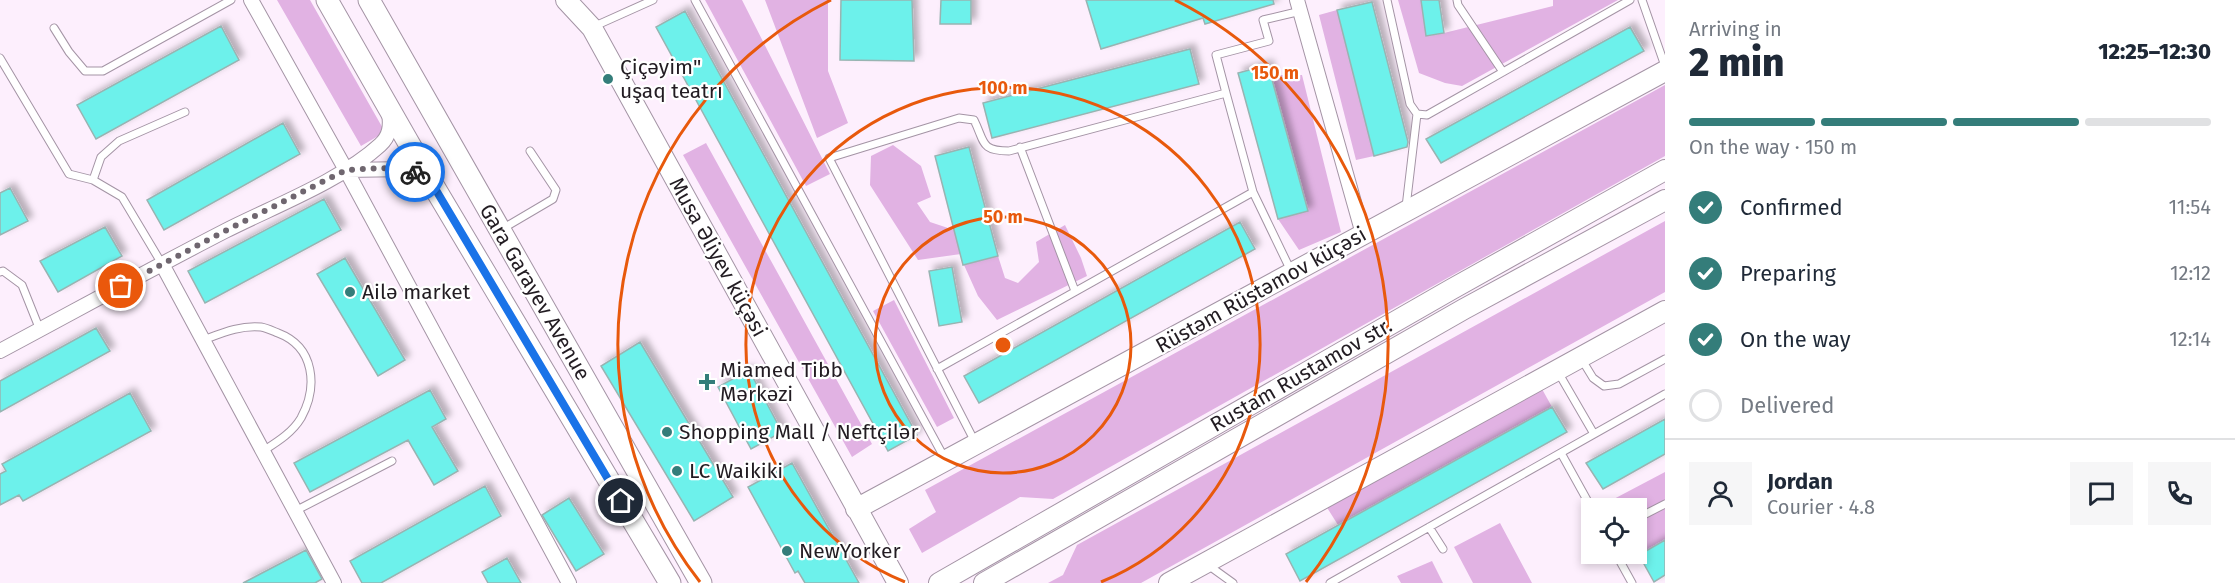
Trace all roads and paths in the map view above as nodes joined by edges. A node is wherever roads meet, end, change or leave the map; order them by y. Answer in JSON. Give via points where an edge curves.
{"nodes":[{"id":1,"x":231,"y":0,"type":"edge"},
{"id":2,"x":251,"y":0,"type":"edge"},
{"id":3,"x":327,"y":0,"type":"edge"},
{"id":4,"x":369,"y":0,"type":"edge"},
{"id":5,"x":566,"y":0,"type":"edge"},
{"id":6,"x":653,"y":0,"type":"edge"},
{"id":7,"x":695,"y":0,"type":"edge"},
{"id":8,"x":1387,"y":0,"type":"edge"},
{"id":9,"x":1457,"y":0,"type":"edge"},
{"id":10,"x":1630,"y":0,"type":"edge"},
{"id":11,"x":1642,"y":0,"type":"edge"},
{"id":12,"x":1299,"y":5,"type":"edge"},
{"id":13,"x":54,"y":28,"type":"dead end"},
{"id":14,"x":592,"y":28,"type":"junction"},
{"id":15,"x":0,"y":58,"type":"edge"},
{"id":16,"x":1665,"y":66,"type":"edge"},
{"id":17,"x":1665,"y":70,"type":"edge"},
{"id":18,"x":1503,"y":72,"type":"junction"},
{"id":19,"x":1226,"y":93,"type":"junction"},
{"id":20,"x":388,"y":107,"type":"junction"},
{"id":21,"x":185,"y":112,"type":"dead end"},
{"id":22,"x":1417,"y":114,"type":"junction"},
{"id":23,"x":1020,"y":147,"type":"junction"},
{"id":24,"x":530,"y":150,"type":"dead end"},
{"id":25,"x":346,"y":170,"type":"junction"},
{"id":26,"x":1665,"y":171,"type":"edge"},
{"id":27,"x":427,"y":175,"type":"junction"},
{"id":28,"x":93,"y":180,"type":"junction"},
{"id":29,"x":1253,"y":192,"type":"junction"},
{"id":30,"x":1665,"y":200,"type":"edge"},
{"id":31,"x":1406,"y":210,"type":"junction"},
{"id":32,"x":499,"y":230,"type":"junction"},
{"id":33,"x":1363,"y":234,"type":"junction"},
{"id":34,"x":162,"y":264,"type":"junction"},
{"id":35,"x":0,"y":272,"type":"edge"},
{"id":36,"x":1292,"y":273,"type":"junction"},
{"id":37,"x":1075,"y":291,"type":"junction"},
{"id":38,"x":1665,"y":311,"type":"edge"},
{"id":39,"x":40,"y":330,"type":"junction"},
{"id":40,"x":203,"y":340,"type":"junction"},
{"id":41,"x":0,"y":351,"type":"edge"},
{"id":42,"x":1580,"y":357,"type":"junction"},
{"id":43,"x":1665,"y":359,"type":"edge"},
{"id":44,"x":937,"y":369,"type":"junction"},
{"id":45,"x":1557,"y":370,"type":"junction"},
{"id":46,"x":1665,"y":394,"type":"edge"},
{"id":47,"x":1594,"y":434,"type":"junction"},
{"id":48,"x":976,"y":444,"type":"junction"},
{"id":49,"x":263,"y":451,"type":"junction"},
{"id":50,"x":1561,"y":453,"type":"junction"},
{"id":51,"x":946,"y":461,"type":"junction"},
{"id":52,"x":392,"y":462,"type":"dead end"},
{"id":53,"x":1586,"y":498,"type":"edge"},
{"id":54,"x":1665,"y":504,"type":"edge"},
{"id":55,"x":856,"y":509,"type":"junction"},
{"id":56,"x":295,"y":511,"type":"junction"},
{"id":57,"x":1647,"y":513,"type":"edge"},
{"id":58,"x":1429,"y":527,"type":"junction"},
{"id":59,"x":1443,"y":549,"type":"dead end"},
{"id":60,"x":1206,"y":563,"type":"junction"},
{"id":61,"x":1622,"y":564,"type":"edge"},
{"id":62,"x":893,"y":574,"type":"edge"},
{"id":63,"x":1334,"y":582,"type":"edge"},
{"id":64,"x":334,"y":583,"type":"edge"},
{"id":65,"x":569,"y":583,"type":"edge"},
{"id":66,"x":670,"y":583,"type":"edge"},
{"id":67,"x":701,"y":583,"type":"edge"},
{"id":68,"x":939,"y":583,"type":"edge"},
{"id":69,"x":984,"y":583,"type":"edge"},
{"id":70,"x":1169,"y":583,"type":"edge"},
{"id":71,"x":1233,"y":583,"type":"edge"},
{"id":72,"x":1632,"y":583,"type":"edge"}],
"edges":[{"from":1,"to":13,"type":"lane","via":[[104,71],[85,72]]},
{"from":2,"to":25,"type":"street"},
{"from":3,"to":20,"type":"main road","name":"Gara Garayev Avenue"},
{"from":4,"to":32,"type":"main road","name":"Gara Garayev Avenue"},
{"from":5,"to":14,"type":"street","name":"Musa Əliyev küçəsi"},
{"from":6,"to":14,"type":"lane"},
{"from":7,"to":51,"type":"lane"},
{"from":8,"to":22,"type":"lane","via":[[1410,104]]},
{"from":9,"to":18,"type":"lane"},
{"from":10,"to":18,"type":"lane"},
{"from":11,"to":16,"type":"lane"},
{"from":12,"to":19,"type":"lane","via":[[1263,20],[1269,41],[1216,55]]},
{"from":12,"to":33,"type":"street"},
{"from":14,"to":55,"type":"street","name":"Musa Əliyev küçəsi"},
{"from":15,"to":28,"type":"lane","via":[[69,174]]},
{"from":17,"to":31,"type":"street","name":"Rüstəm Rüstəmov küçəsi"},
{"from":18,"to":22,"type":"lane","via":[[1427,115]]},
{"from":19,"to":23,"type":"lane"},
{"from":19,"to":29,"type":"lane"},
{"from":20,"to":25,"type":"street","via":[[388,135]]},
{"from":20,"to":27,"type":"main road","name":"Gara Garayev Avenue"},
{"from":21,"to":28,"type":"lane","via":[[119,141],[101,157]]},
{"from":22,"to":31,"type":"lane"},
{"from":23,"to":37,"type":"lane"},
{"from":23,"to":44,"type":"lane","via":[[993,151],[985,145],[974,120],[959,118],[829,158]]},
{"from":24,"to":32,"type":"lane","via":[[556,190],[553,199]]},
{"from":25,"to":27,"type":"street","via":[[408,169]]},
{"from":25,"to":34,"type":"street"},
{"from":25,"to":65,"type":"street"},
{"from":26,"to":68,"type":"street","name":"Rustam Rustamov str.","via":[[1442,294]]},
{"from":27,"to":66,"type":"main road","name":"Gara Garayev Avenue"},
{"from":28,"to":34,"type":"lane","via":[[122,197]]},
{"from":29,"to":36,"type":"lane"},
{"from":29,"to":37,"type":"lane"},
{"from":30,"to":69,"type":"street","name":"Rustam Rustamov str.","via":[[1464,309]]},
{"from":31,"to":33,"type":"street","name":"Rüstəm Rüstəmov küçəsi"},
{"from":32,"to":67,"type":"main road","name":"Gara Garayev Avenue"},
{"from":33,"to":36,"type":"street","name":"Rüstəm Rüstəmov küçəsi"},
{"from":34,"to":39,"type":"street"},
{"from":34,"to":40,"type":"street"},
{"from":35,"to":39,"type":"lane","via":[[22,285]]},
{"from":36,"to":48,"type":"street","name":"Rüstəm Rüstəmov küçəsi"},
{"from":37,"to":44,"type":"lane"},
{"from":38,"to":42,"type":"street"},
{"from":39,"to":41,"type":"street"},
{"from":40,"to":49,"type":"street"},
{"from":40,"to":49,"type":"lane","via":[[237,328],[263,327],[290,337],[306,353],[309,395],[301,418],[283,439]]},
{"from":42,"to":43,"type":"lane","via":[[1593,378],[1604,386],[1619,384]]},
{"from":42,"to":45,"type":"street"},
{"from":44,"to":48,"type":"lane"},
{"from":45,"to":47,"type":"lane"},
{"from":45,"to":60,"type":"street"},
{"from":46,"to":47,"type":"lane"},
{"from":47,"to":50,"type":"lane"},
{"from":48,"to":51,"type":"street","name":"Rüstəm Rüstəmov küçəsi"},
{"from":49,"to":56,"type":"street"},
{"from":50,"to":53,"type":"lane"},
{"from":50,"to":58,"type":"lane"},
{"from":51,"to":55,"type":"street","name":"Rüstəm Rüstəmov küçəsi"},
{"from":52,"to":56,"type":"lane"},
{"from":54,"to":57,"type":"lane"},
{"from":55,"to":62,"type":"street","name":"Musa Əliyev küçəsi"},
{"from":56,"to":64,"type":"street"},
{"from":58,"to":59,"type":"lane"},
{"from":58,"to":63,"type":"lane"},
{"from":60,"to":70,"type":"street"},
{"from":60,"to":71,"type":"lane"},
{"from":61,"to":72,"type":"lane"}]}
